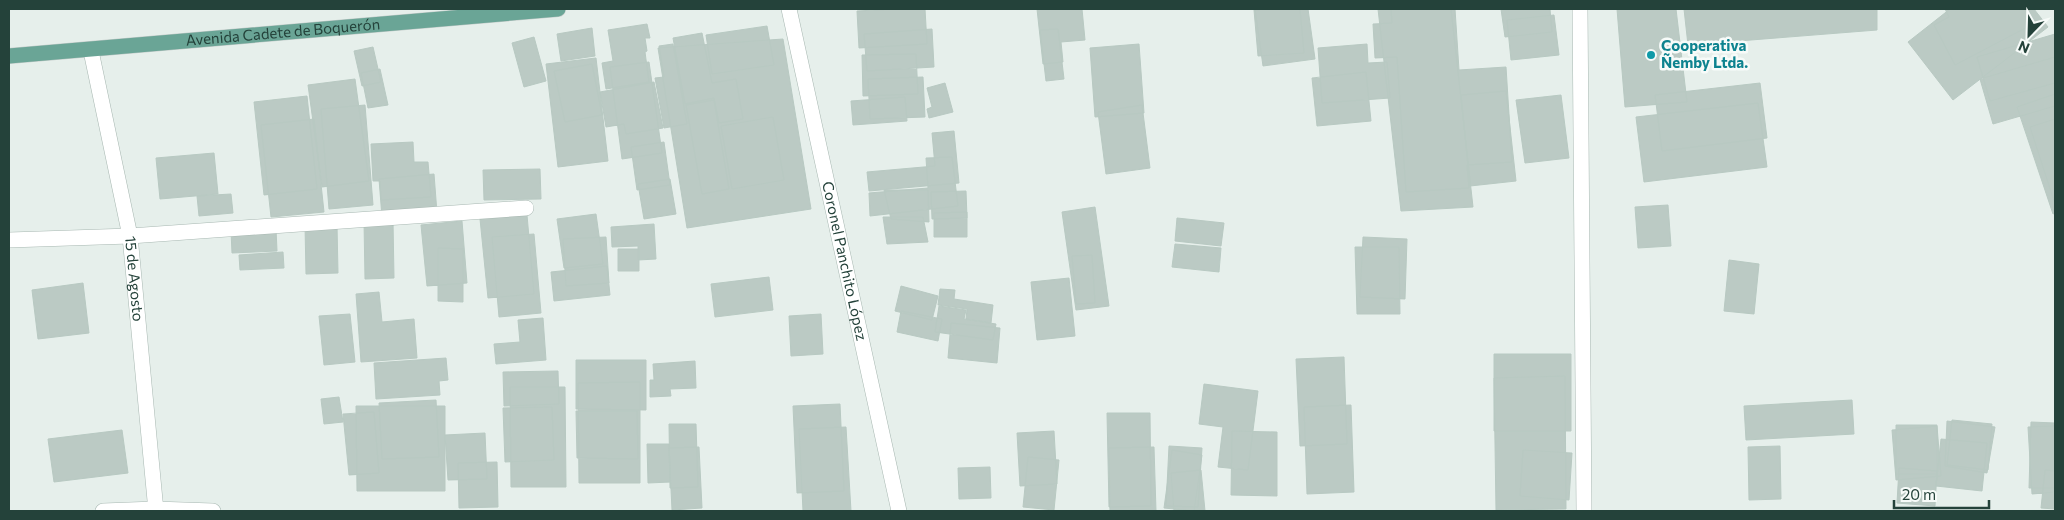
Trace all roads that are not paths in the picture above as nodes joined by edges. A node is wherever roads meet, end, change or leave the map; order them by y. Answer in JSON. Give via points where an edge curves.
{"nodes":[{"id":1,"x":558,"y":9,"type":"edge"},
{"id":2,"x":789,"y":9,"type":"edge"},
{"id":3,"x":1580,"y":9,"type":"edge"},
{"id":4,"x":91,"y":50,"type":"junction"},
{"id":5,"x":9,"y":56,"type":"edge"},
{"id":6,"x":526,"y":208,"type":"dead end"},
{"id":7,"x":130,"y":236,"type":"junction"},
{"id":8,"x":9,"y":240,"type":"edge"},
{"id":9,"x":156,"y":510,"type":"edge"},
{"id":10,"x":103,"y":511,"type":"edge"},
{"id":11,"x":213,"y":511,"type":"edge"},
{"id":12,"x":899,"y":511,"type":"edge"},
{"id":13,"x":1584,"y":511,"type":"edge"}],
"edges":[{"from":1,"to":4,"type":"main road","name":"Avenida Cadete de Boquerón"},
{"from":2,"to":12,"type":"street","name":"Coronel Panchito López"},
{"from":3,"to":13,"type":"street"},
{"from":4,"to":5,"type":"main road","name":"Avenida Cadete de Boquerón"},
{"from":4,"to":7,"type":"street","name":"15 de Agosto"},
{"from":6,"to":7,"type":"street"},
{"from":7,"to":8,"type":"street"},
{"from":7,"to":9,"type":"street","name":"15 de Agosto"},
{"from":9,"to":10,"type":"street"},
{"from":9,"to":11,"type":"street"}]}
